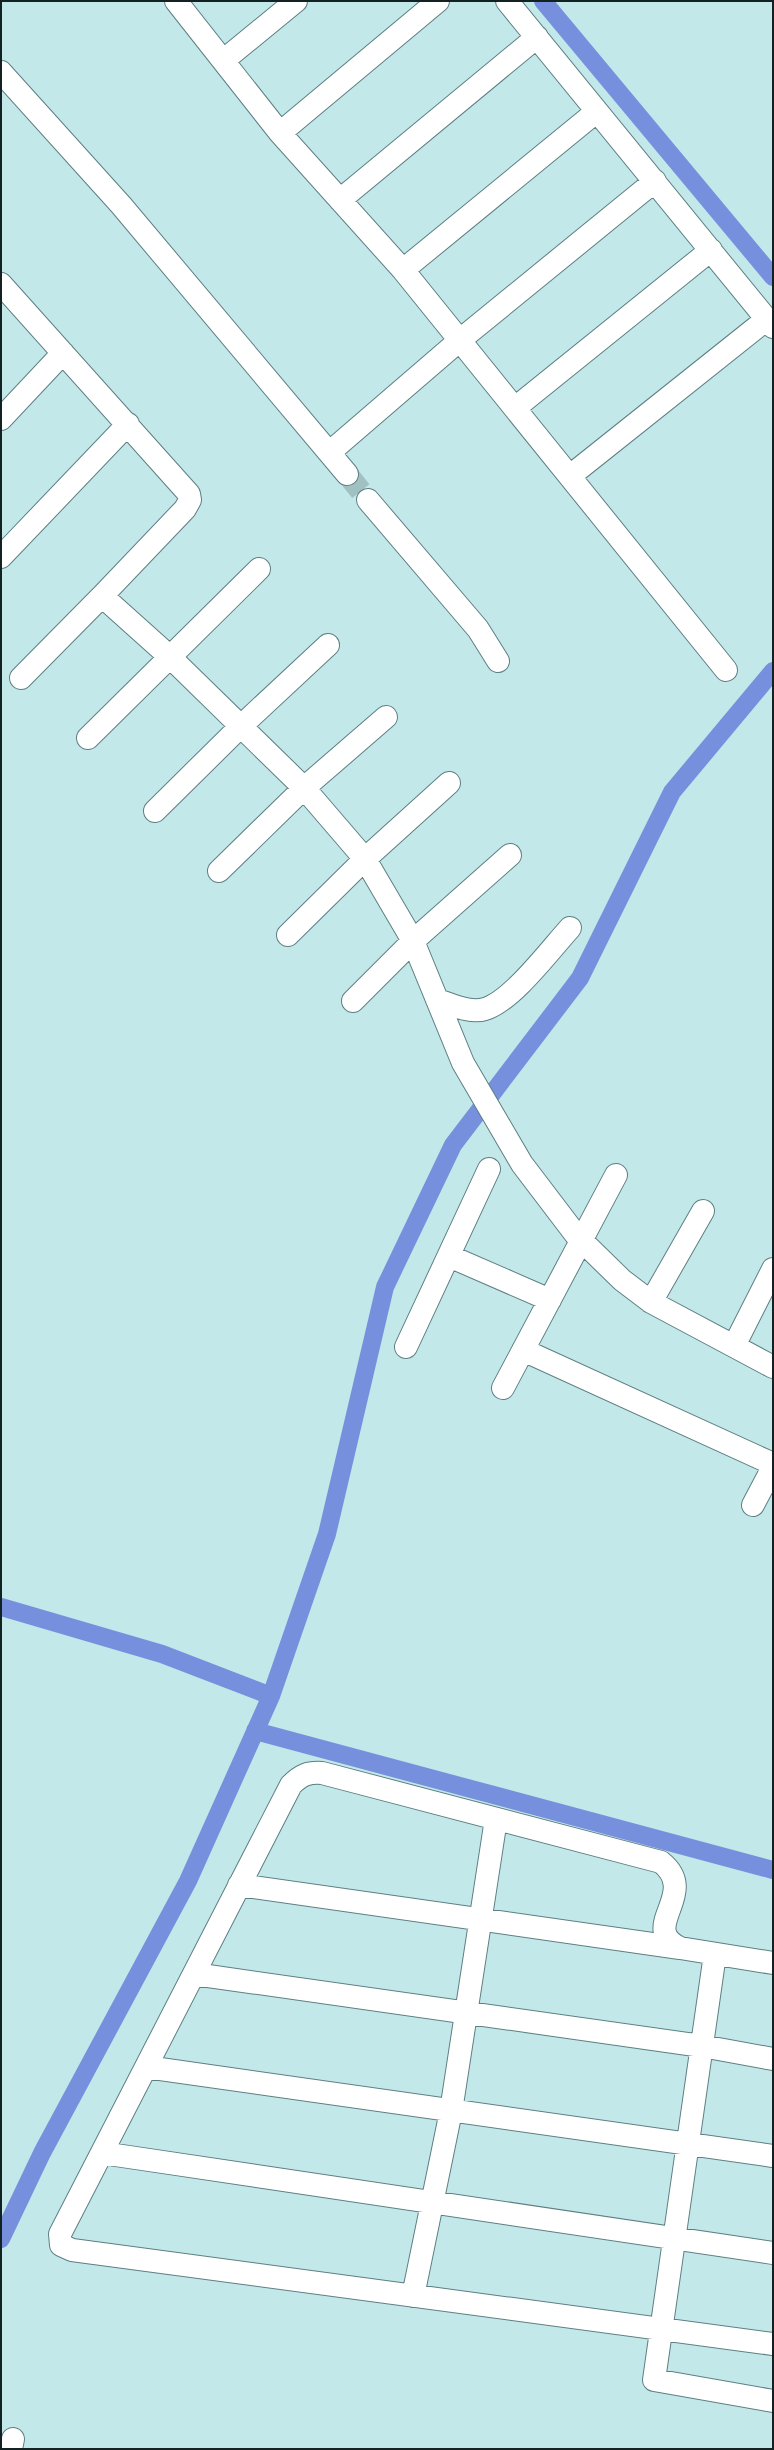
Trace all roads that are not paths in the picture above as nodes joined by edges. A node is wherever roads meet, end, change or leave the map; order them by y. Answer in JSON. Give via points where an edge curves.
{"nodes":[{"id":1,"x":176,"y":1,"type":"edge"},
{"id":2,"x":296,"y":1,"type":"edge"},
{"id":3,"x":438,"y":1,"type":"edge"},
{"id":4,"x":507,"y":1,"type":"edge"},
{"id":5,"x":537,"y":37,"type":"junction"},
{"id":6,"x":224,"y":60,"type":"junction"},
{"id":7,"x":1,"y":72,"type":"edge"},
{"id":8,"x":596,"y":112,"type":"junction"},
{"id":9,"x":280,"y":133,"type":"junction"},
{"id":10,"x":655,"y":181,"type":"junction"},
{"id":11,"x":340,"y":200,"type":"junction"},
{"id":12,"x":711,"y":250,"type":"junction"},
{"id":13,"x":403,"y":270,"type":"junction"},
{"id":14,"x":1,"y":285,"type":"edge"},
{"id":15,"x":770,"y":323,"type":"edge"},
{"id":16,"x":460,"y":340,"type":"junction"},
{"id":17,"x":64,"y":353,"type":"junction"},
{"id":18,"x":515,"y":408,"type":"junction"},
{"id":19,"x":1,"y":419,"type":"edge"},
{"id":20,"x":128,"y":424,"type":"junction"},
{"id":21,"x":330,"y":452,"type":"junction"},
{"id":22,"x":347,"y":474,"type":"tunnel mouth"},
{"id":23,"x":570,"y":476,"type":"junction"},
{"id":24,"x":368,"y":500,"type":"tunnel mouth"},
{"id":25,"x":1,"y":557,"type":"edge"},
{"id":26,"x":259,"y":569,"type":"dead end"},
{"id":27,"x":102,"y":596,"type":"junction"},
{"id":28,"x":328,"y":645,"type":"dead end"},
{"id":29,"x":170,"y":657,"type":"junction"},
{"id":30,"x":498,"y":661,"type":"dead end"},
{"id":31,"x":726,"y":670,"type":"dead end"},
{"id":32,"x":21,"y":678,"type":"dead end"},
{"id":33,"x":386,"y":717,"type":"dead end"},
{"id":34,"x":240,"y":726,"type":"junction"},
{"id":35,"x":88,"y":738,"type":"dead end"},
{"id":36,"x":449,"y":782,"type":"dead end"},
{"id":37,"x":304,"y":788,"type":"junction"},
{"id":38,"x":155,"y":811,"type":"dead end"},
{"id":39,"x":510,"y":855,"type":"dead end"},
{"id":40,"x":365,"y":859,"type":"junction"},
{"id":41,"x":219,"y":871,"type":"dead end"},
{"id":42,"x":570,"y":928,"type":"dead end"},
{"id":43,"x":288,"y":935,"type":"dead end"},
{"id":44,"x":413,"y":941,"type":"junction"},
{"id":45,"x":437,"y":1000,"type":"junction"},
{"id":46,"x":353,"y":1001,"type":"dead end"},
{"id":47,"x":489,"y":1169,"type":"dead end"},
{"id":48,"x":616,"y":1175,"type":"dead end"},
{"id":49,"x":703,"y":1211,"type":"dead end"},
{"id":50,"x":581,"y":1241,"type":"junction"},
{"id":51,"x":449,"y":1256,"type":"junction"},
{"id":52,"x":773,"y":1269,"type":"edge"},
{"id":53,"x":550,"y":1300,"type":"junction"},
{"id":54,"x":651,"y":1302,"type":"junction"},
{"id":55,"x":734,"y":1346,"type":"junction"},
{"id":56,"x":406,"y":1347,"type":"dead end"},
{"id":57,"x":523,"y":1350,"type":"junction"},
{"id":58,"x":773,"y":1367,"type":"edge"},
{"id":59,"x":504,"y":1388,"type":"dead end"},
{"id":60,"x":773,"y":1466,"type":"edge"},
{"id":61,"x":753,"y":1505,"type":"dead end"},
{"id":62,"x":496,"y":1819,"type":"junction"},
{"id":63,"x":239,"y":1885,"type":"junction"},
{"id":64,"x":481,"y":1920,"type":"junction"},
{"id":65,"x":680,"y":1948,"type":"junction"},
{"id":66,"x":715,"y":1954,"type":"junction"},
{"id":67,"x":773,"y":1963,"type":"edge"},
{"id":68,"x":194,"y":1974,"type":"junction"},
{"id":69,"x":466,"y":2012,"type":"junction"},
{"id":70,"x":702,"y":2046,"type":"junction"},
{"id":71,"x":773,"y":2059,"type":"edge"},
{"id":72,"x":146,"y":2067,"type":"junction"},
{"id":73,"x":451,"y":2111,"type":"junction"},
{"id":74,"x":688,"y":2145,"type":"junction"},
{"id":75,"x":102,"y":2153,"type":"junction"},
{"id":76,"x":773,"y":2156,"type":"edge"},
{"id":77,"x":434,"y":2202,"type":"junction"},
{"id":78,"x":674,"y":2238,"type":"junction"},
{"id":79,"x":773,"y":2253,"type":"edge"},
{"id":80,"x":413,"y":2296,"type":"junction"},
{"id":81,"x":661,"y":2330,"type":"junction"},
{"id":82,"x":773,"y":2344,"type":"edge"},
{"id":83,"x":773,"y":2400,"type":"edge"}],
"edges":[{"from":1,"to":6,"type":"street"},
{"from":2,"to":6,"type":"street"},
{"from":3,"to":9,"type":"street"},
{"from":4,"to":5,"type":"street"},
{"from":5,"to":8,"type":"street"},
{"from":5,"to":11,"type":"street"},
{"from":6,"to":9,"type":"street"},
{"from":7,"to":21,"type":"street","via":[[121,206]]},
{"from":8,"to":10,"type":"street"},
{"from":8,"to":13,"type":"street"},
{"from":9,"to":11,"type":"street"},
{"from":10,"to":12,"type":"street"},
{"from":10,"to":16,"type":"street"},
{"from":11,"to":13,"type":"street"},
{"from":12,"to":15,"type":"street"},
{"from":12,"to":18,"type":"street"},
{"from":13,"to":16,"type":"street"},
{"from":14,"to":17,"type":"street"},
{"from":15,"to":23,"type":"street"},
{"from":16,"to":18,"type":"street"},
{"from":16,"to":21,"type":"street"},
{"from":17,"to":19,"type":"street"},
{"from":17,"to":20,"type":"street"},
{"from":18,"to":23,"type":"street"},
{"from":20,"to":25,"type":"street"},
{"from":20,"to":27,"type":"street","via":[[183,485],[190,500],[177,518]]},
{"from":21,"to":22,"type":"street"},
{"from":23,"to":31,"type":"street"},
{"from":24,"to":30,"type":"street","via":[[478,628]]},
{"from":26,"to":29,"type":"street"},
{"from":27,"to":29,"type":"street"},
{"from":27,"to":32,"type":"street"},
{"from":28,"to":34,"type":"street"},
{"from":29,"to":34,"type":"street"},
{"from":29,"to":35,"type":"street"},
{"from":33,"to":37,"type":"street"},
{"from":34,"to":37,"type":"street"},
{"from":34,"to":38,"type":"street"},
{"from":36,"to":40,"type":"street"},
{"from":37,"to":40,"type":"street"},
{"from":37,"to":41,"type":"street"},
{"from":39,"to":44,"type":"street"},
{"from":40,"to":43,"type":"street"},
{"from":40,"to":44,"type":"street"},
{"from":42,"to":45,"type":"street","via":[[502,1000],[485,1010],[470,1010]]},
{"from":44,"to":45,"type":"street"},
{"from":44,"to":46,"type":"street"},
{"from":45,"to":50,"type":"street","via":[[463,1063],[522,1164]]},
{"from":47,"to":51,"type":"street"},
{"from":48,"to":50,"type":"street"},
{"from":49,"to":54,"type":"street"},
{"from":50,"to":53,"type":"street"},
{"from":50,"to":54,"type":"street","via":[[622,1280]]},
{"from":51,"to":53,"type":"street"},
{"from":51,"to":56,"type":"street"},
{"from":52,"to":55,"type":"street"},
{"from":53,"to":57,"type":"street"},
{"from":54,"to":55,"type":"street"},
{"from":55,"to":58,"type":"street"},
{"from":57,"to":59,"type":"street"},
{"from":57,"to":60,"type":"street"},
{"from":60,"to":61,"type":"street"},
{"from":62,"to":63,"type":"street","via":[[312,1772],[300,1776],[291,1785]]},
{"from":62,"to":64,"type":"street"},
{"from":62,"to":65,"type":"street","via":[[661,1862],[672,1871],[675,1891],[664,1927],[664,1937],[670,1944]]},
{"from":63,"to":64,"type":"street"},
{"from":63,"to":68,"type":"street"},
{"from":64,"to":65,"type":"street"},
{"from":64,"to":69,"type":"street"},
{"from":65,"to":66,"type":"street"},
{"from":66,"to":67,"type":"street"},
{"from":66,"to":70,"type":"street"},
{"from":68,"to":69,"type":"street"},
{"from":68,"to":72,"type":"street"},
{"from":69,"to":70,"type":"street"},
{"from":69,"to":73,"type":"street"},
{"from":70,"to":71,"type":"street"},
{"from":70,"to":74,"type":"street"},
{"from":72,"to":73,"type":"street"},
{"from":72,"to":75,"type":"street"},
{"from":73,"to":74,"type":"street"},
{"from":73,"to":77,"type":"street"},
{"from":74,"to":76,"type":"street"},
{"from":74,"to":78,"type":"street"},
{"from":75,"to":77,"type":"street"},
{"from":75,"to":80,"type":"street","via":[[60,2234],[61,2245],[72,2250]]},
{"from":77,"to":78,"type":"street"},
{"from":77,"to":80,"type":"street"},
{"from":78,"to":79,"type":"street"},
{"from":78,"to":81,"type":"street"},
{"from":80,"to":81,"type":"street"},
{"from":81,"to":82,"type":"street"},
{"from":81,"to":83,"type":"street","via":[[654,2380]]}]}
